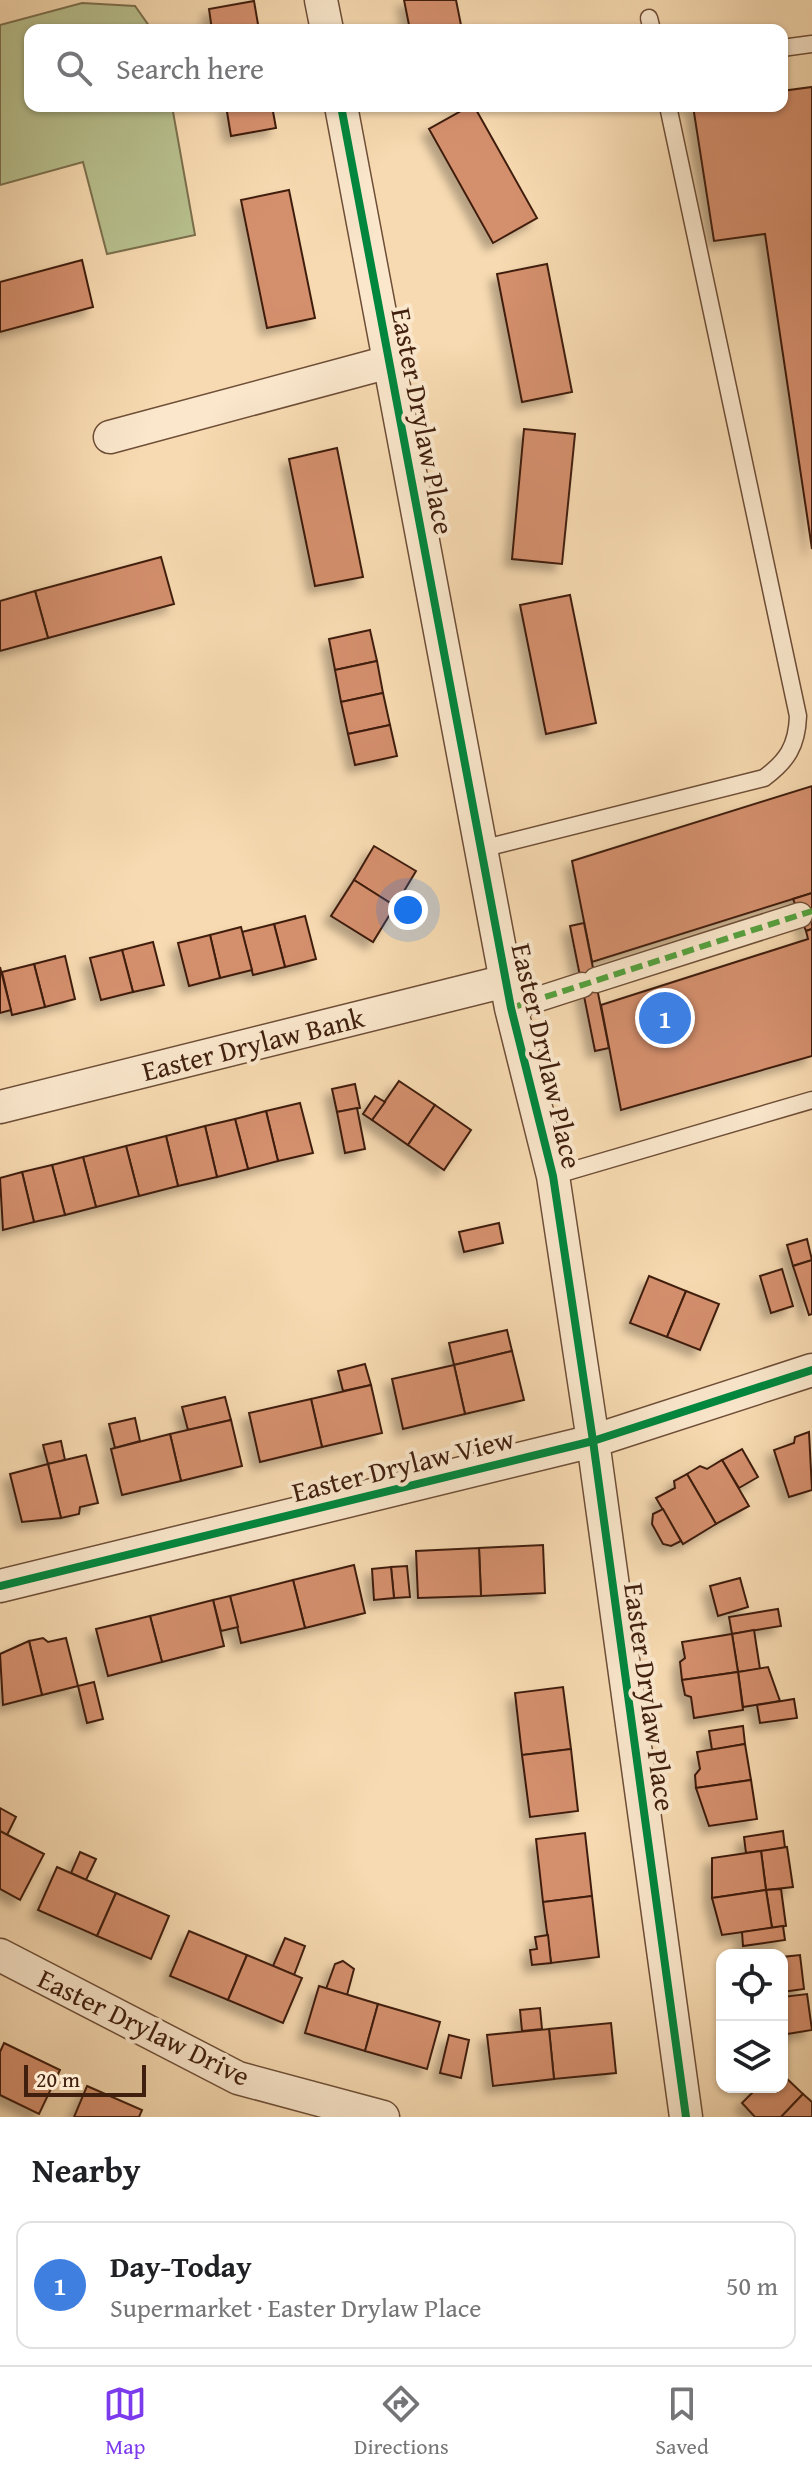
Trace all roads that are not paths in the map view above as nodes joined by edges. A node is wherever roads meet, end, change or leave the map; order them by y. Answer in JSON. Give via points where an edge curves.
{"nodes":[{"id":1,"x":321,"y":0,"type":"edge"},
{"id":2,"x":326,"y":24,"type":"edge"},
{"id":3,"x":812,"y":44,"type":"edge"},
{"id":4,"x":788,"y":47,"type":"edge"},
{"id":5,"x":342,"y":112,"type":"edge"},
{"id":6,"x":669,"y":112,"type":"edge"},
{"id":7,"x":389,"y":362,"type":"junction"},
{"id":8,"x":110,"y":437,"type":"dead end"},
{"id":9,"x":481,"y":849,"type":"junction"},
{"id":10,"x":800,"y":915,"type":"dead end"},
{"id":11,"x":509,"y":994,"type":"junction"},
{"id":12,"x":812,"y":1100,"type":"edge"},
{"id":13,"x":0,"y":1107,"type":"edge"},
{"id":14,"x":553,"y":1176,"type":"junction"},
{"id":15,"x":812,"y":1370,"type":"edge"},
{"id":16,"x":593,"y":1441,"type":"junction"},
{"id":17,"x":0,"y":1586,"type":"edge"},
{"id":18,"x":0,"y":1955,"type":"edge"},
{"id":19,"x":383,"y":2117,"type":"edge"},
{"id":20,"x":686,"y":2117,"type":"edge"}],
"edges":[{"from":1,"to":2,"type":"street"},
{"from":3,"to":4,"type":"lane"},
{"from":5,"to":7,"type":"street","name":"Easter Drylaw Place"},
{"from":6,"to":9,"type":"lane","via":[[798,716],[797,740],[782,764],[764,778]]},
{"from":7,"to":8,"type":"street","name":"Easter Drylaw Place"},
{"from":7,"to":9,"type":"street","name":"Easter Drylaw Place"},
{"from":9,"to":11,"type":"street","name":"Easter Drylaw Place"},
{"from":10,"to":11,"type":"street","via":[[589,982]]},
{"from":11,"to":13,"type":"street","name":"Easter Drylaw Bank"},
{"from":11,"to":14,"type":"street","name":"Easter Drylaw Place"},
{"from":12,"to":14,"type":"lane"},
{"from":14,"to":16,"type":"street","name":"Easter Drylaw Place"},
{"from":15,"to":16,"type":"street","name":"Easter Drylaw View"},
{"from":16,"to":17,"type":"street","name":"Easter Drylaw View"},
{"from":16,"to":20,"type":"street","name":"Easter Drylaw Place"},
{"from":18,"to":19,"type":"street","name":"Easter Drylaw Drive","via":[[238,2078]]}]}
